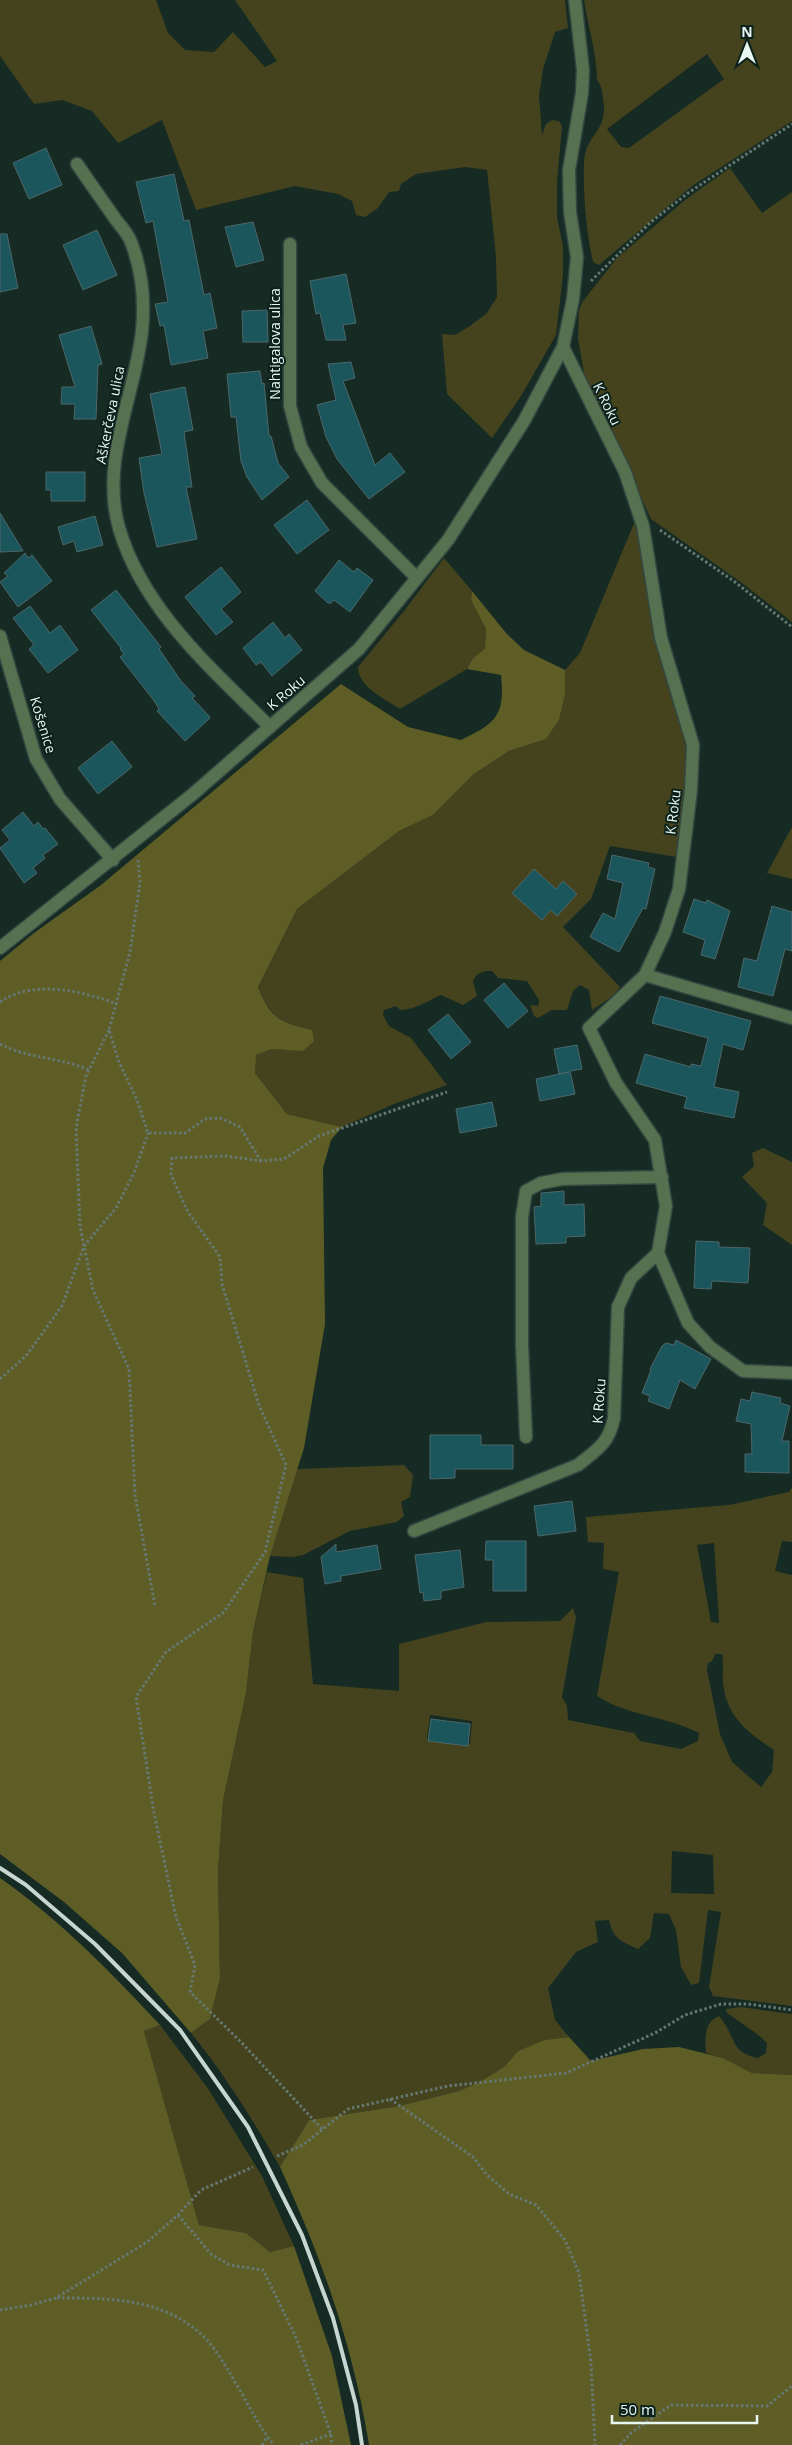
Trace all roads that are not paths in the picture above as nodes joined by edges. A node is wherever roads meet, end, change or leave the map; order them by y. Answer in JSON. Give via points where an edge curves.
{"nodes":[{"id":1,"x":575,"y":0,"type":"edge"},
{"id":2,"x":77,"y":164,"type":"dead end"},
{"id":3,"x":290,"y":244,"type":"dead end"},
{"id":4,"x":563,"y":347,"type":"junction"},
{"id":5,"x":416,"y":577,"type":"junction"},
{"id":6,"x":0,"y":636,"type":"edge"},
{"id":7,"x":270,"y":727,"type":"junction"},
{"id":8,"x":113,"y":860,"type":"junction"},
{"id":9,"x":0,"y":948,"type":"edge"},
{"id":10,"x":646,"y":975,"type":"junction"},
{"id":11,"x":792,"y":1018,"type":"edge"},
{"id":12,"x":662,"y":1177,"type":"junction"},
{"id":13,"x":658,"y":1253,"type":"junction"},
{"id":14,"x":792,"y":1373,"type":"edge"},
{"id":15,"x":526,"y":1437,"type":"dead end"},
{"id":16,"x":414,"y":1531,"type":"dead end"}],
"edges":[{"from":1,"to":4,"type":"street","name":"K Roku","via":[[583,70],[569,170],[570,212],[577,257],[573,299]]},
{"from":2,"to":7,"type":"street","name":"Aškerčeva ulica","via":[[131,240],[143,290],[142,331],[116,453],[113,487],[119,527],[137,574],[162,611],[219,677]]},
{"from":3,"to":5,"type":"street","name":"Nahtigalova ulica","via":[[290,406],[301,447],[322,483]]},
{"from":4,"to":5,"type":"street","name":"K Roku","via":[[524,421],[448,540]]},
{"from":4,"to":10,"type":"street","name":"K Roku","via":[[625,472],[643,526],[661,638],[693,745],[679,889]]},
{"from":5,"to":7,"type":"street","name":"K Roku","via":[[359,649]]},
{"from":6,"to":8,"type":"street","name":"Košenice","via":[[36,758],[60,799]]},
{"from":7,"to":8,"type":"street","name":"K Roku"},
{"from":8,"to":9,"type":"street","name":"K Roku"},
{"from":10,"to":11,"type":"street"},
{"from":10,"to":12,"type":"street","name":"K Roku","via":[[589,1028],[616,1083],[655,1140]]},
{"from":12,"to":13,"type":"street","name":"K Roku","via":[[666,1206]]},
{"from":12,"to":15,"type":"street","via":[[562,1179],[540,1183],[526,1191],[522,1217]]},
{"from":13,"to":14,"type":"street","via":[[688,1323],[710,1347],[743,1371]]},
{"from":13,"to":16,"type":"street","name":"K Roku","via":[[631,1278],[618,1307],[614,1418],[610,1435],[600,1447],[578,1465]]}]}
